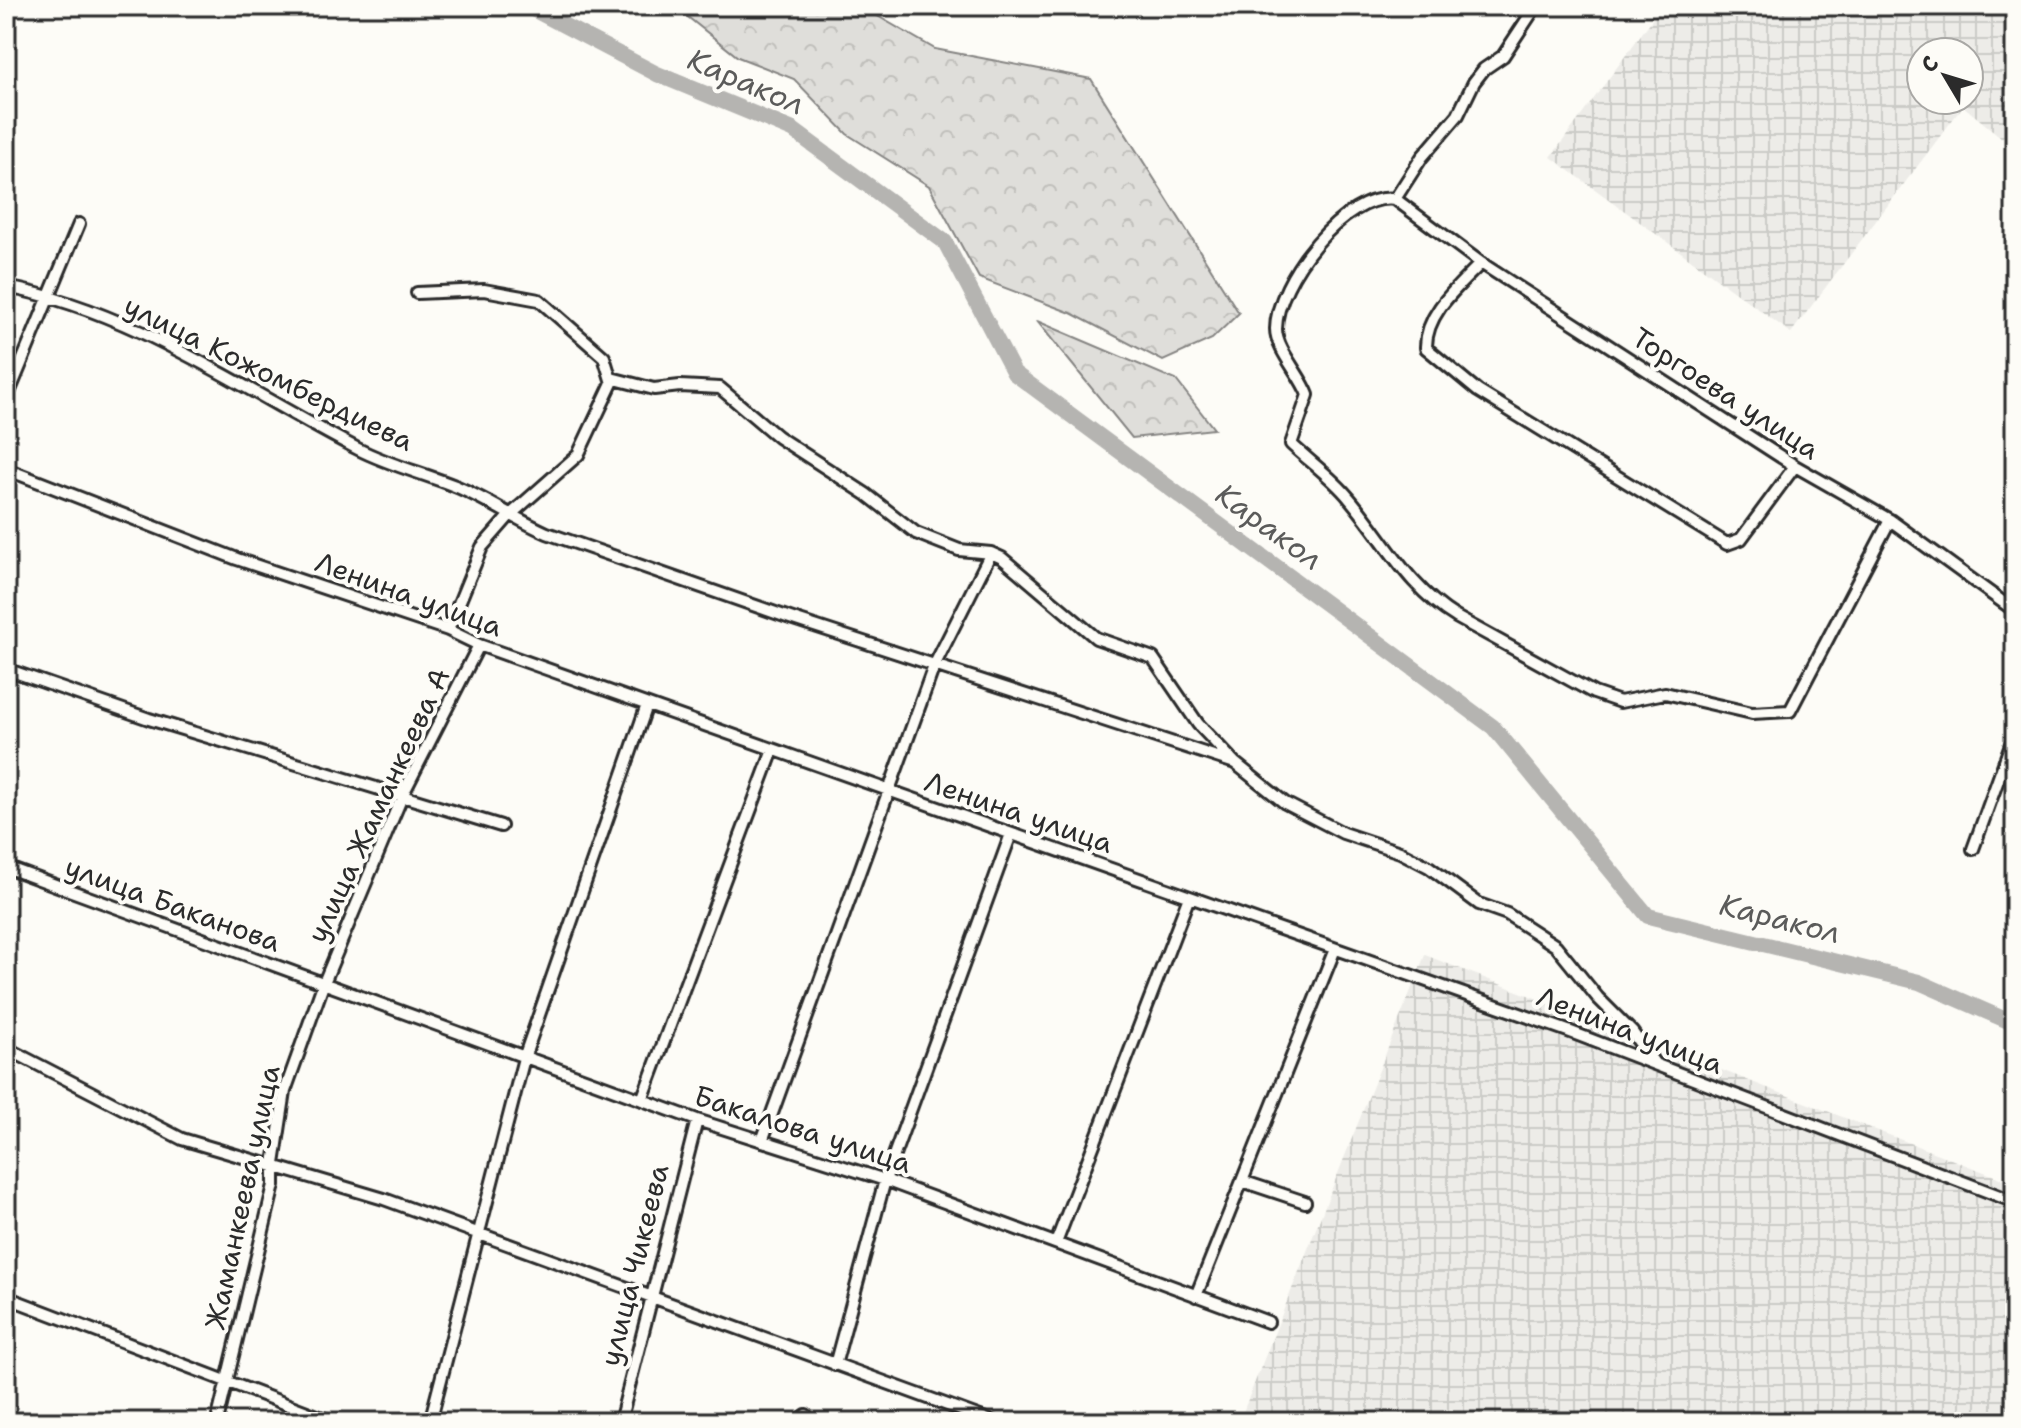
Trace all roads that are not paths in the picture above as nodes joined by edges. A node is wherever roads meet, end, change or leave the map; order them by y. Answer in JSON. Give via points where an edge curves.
{"nodes":[{"id":1,"x":1536,"y":6,"type":"edge"},
{"id":2,"x":1395,"y":199,"type":"junction"},
{"id":3,"x":79,"y":224,"type":"dead end"},
{"id":4,"x":1481,"y":263,"type":"junction"},
{"id":5,"x":6,"y":287,"type":"edge"},
{"id":6,"x":417,"y":293,"type":"dead end"},
{"id":7,"x":50,"y":295,"type":"junction"},
{"id":8,"x":611,"y":378,"type":"junction"},
{"id":9,"x":6,"y":400,"type":"edge"},
{"id":10,"x":1795,"y":466,"type":"junction"},
{"id":11,"x":6,"y":469,"type":"edge"},
{"id":12,"x":509,"y":516,"type":"junction"},
{"id":13,"x":1890,"y":520,"type":"junction"},
{"id":14,"x":991,"y":553,"type":"junction"},
{"id":15,"x":2015,"y":611,"type":"edge"},
{"id":16,"x":448,"y":630,"type":"junction"},
{"id":17,"x":479,"y":645,"type":"junction"},
{"id":18,"x":934,"y":666,"type":"junction"},
{"id":19,"x":6,"y":669,"type":"edge"},
{"id":20,"x":647,"y":705,"type":"junction"},
{"id":21,"x":2015,"y":733,"type":"edge"},
{"id":22,"x":773,"y":750,"type":"junction"},
{"id":23,"x":1235,"y":763,"type":"junction"},
{"id":24,"x":891,"y":792,"type":"junction"},
{"id":25,"x":403,"y":794,"type":"junction"},
{"id":26,"x":501,"y":826,"type":"dead end"},
{"id":27,"x":1011,"y":834,"type":"junction"},
{"id":28,"x":1973,"y":849,"type":"dead end"},
{"id":29,"x":6,"y":867,"type":"edge"},
{"id":30,"x":1189,"y":897,"type":"junction"},
{"id":31,"x":1335,"y":949,"type":"junction"},
{"id":32,"x":323,"y":985,"type":"junction"},
{"id":33,"x":6,"y":1048,"type":"edge"},
{"id":34,"x":524,"y":1058,"type":"junction"},
{"id":35,"x":1655,"y":1065,"type":"junction"},
{"id":36,"x":642,"y":1100,"type":"junction"},
{"id":37,"x":697,"y":1120,"type":"junction"},
{"id":38,"x":762,"y":1141,"type":"junction"},
{"id":39,"x":274,"y":1164,"type":"junction"},
{"id":40,"x":885,"y":1180,"type":"junction"},
{"id":41,"x":1242,"y":1181,"type":"junction"},
{"id":42,"x":1305,"y":1202,"type":"dead end"},
{"id":43,"x":2015,"y":1202,"type":"edge"},
{"id":44,"x":478,"y":1236,"type":"junction"},
{"id":45,"x":1056,"y":1243,"type":"junction"},
{"id":46,"x":1196,"y":1296,"type":"junction"},
{"id":47,"x":6,"y":1297,"type":"edge"},
{"id":48,"x":650,"y":1298,"type":"junction"},
{"id":49,"x":1268,"y":1322,"type":"dead end"},
{"id":50,"x":835,"y":1365,"type":"junction"},
{"id":51,"x":226,"y":1383,"type":"junction"},
{"id":52,"x":217,"y":1422,"type":"edge"},
{"id":53,"x":333,"y":1422,"type":"edge"},
{"id":54,"x":430,"y":1422,"type":"edge"},
{"id":55,"x":620,"y":1422,"type":"edge"},
{"id":56,"x":994,"y":1422,"type":"edge"}],
"edges":[{"from":1,"to":2,"type":"street","via":[[1503,56],[1474,82],[1458,115]]},
{"from":2,"to":4,"type":"street","name":"Торгоева улица"},
{"from":2,"to":13,"type":"street","via":[[1380,197],[1357,206],[1336,223],[1303,262],[1286,295],[1276,334],[1308,395],[1291,444],[1348,497],[1436,605],[1594,693],[1620,702],[1665,693],[1752,713],[1790,711]]},
{"from":3,"to":7,"type":"street"},
{"from":4,"to":10,"type":"street","name":"Торгоева улица"},
{"from":4,"to":10,"type":"street","via":[[1437,313],[1425,337],[1426,348],[1478,391],[1727,544],[1741,539]]},
{"from":5,"to":7,"type":"street","name":"улица Кожомбердиева"},
{"from":6,"to":8,"type":"street","via":[[484,290],[539,300],[604,357]]},
{"from":7,"to":9,"type":"street"},
{"from":7,"to":12,"type":"street","name":"улица Кожомбердиева","via":[[181,352],[361,450],[459,487]]},
{"from":8,"to":12,"type":"street","via":[[578,455]]},
{"from":8,"to":14,"type":"street","via":[[654,389],[720,388],[778,437],[916,533],[959,550]]},
{"from":10,"to":13,"type":"street","name":"Торгоева улица"},
{"from":11,"to":16,"type":"street","name":"Ленина улица","via":[[237,559]]},
{"from":12,"to":16,"type":"street","via":[[482,547]]},
{"from":12,"to":18,"type":"street","name":"улица Кожомбердиева","via":[[632,564]]},
{"from":13,"to":15,"type":"street","name":"Торгоева улица"},
{"from":14,"to":18,"type":"street"},
{"from":14,"to":23,"type":"street","via":[[1096,638],[1153,658],[1198,724]]},
{"from":16,"to":17,"type":"street","name":"Ленина улица"},
{"from":17,"to":20,"type":"street","name":"Ленина улица"},
{"from":17,"to":25,"type":"street","name":"улица Жаманкеева А"},
{"from":18,"to":23,"type":"street","name":"улица Кожомбердиева"},
{"from":18,"to":24,"type":"street"},
{"from":19,"to":25,"type":"street","via":[[149,719]]},
{"from":20,"to":22,"type":"street","name":"Ленина улица"},
{"from":20,"to":34,"type":"street"},
{"from":21,"to":28,"type":"street"},
{"from":22,"to":24,"type":"street","name":"Ленина улица"},
{"from":22,"to":36,"type":"street"},
{"from":23,"to":35,"type":"street","via":[[1312,818],[1400,852],[1556,946]]},
{"from":24,"to":27,"type":"street","name":"Ленина улица"},
{"from":24,"to":38,"type":"street"},
{"from":25,"to":26,"type":"street"},
{"from":25,"to":32,"type":"street","name":"улица Жаманкеева А"},
{"from":27,"to":30,"type":"street","name":"Ленина улица"},
{"from":27,"to":40,"type":"street"},
{"from":29,"to":32,"type":"street","name":"улица Баканова"},
{"from":30,"to":31,"type":"street","name":"Ленина улица"},
{"from":30,"to":45,"type":"street"},
{"from":31,"to":35,"type":"street","name":"Ленина улица"},
{"from":31,"to":41,"type":"street"},
{"from":32,"to":34,"type":"street","name":"Бакалова улица"},
{"from":32,"to":39,"type":"street","name":"Жаманкеева улица","via":[[285,1091]]},
{"from":33,"to":39,"type":"street","via":[[182,1139]]},
{"from":34,"to":36,"type":"street","name":"Бакалова улица"},
{"from":34,"to":44,"type":"street"},
{"from":35,"to":43,"type":"street","name":"Ленина улица"},
{"from":36,"to":37,"type":"street","name":"Бакалова улица"},
{"from":37,"to":38,"type":"street","name":"Бакалова улица"},
{"from":37,"to":48,"type":"street","name":"улица Чикеева"},
{"from":38,"to":40,"type":"street","name":"Бакалова улица"},
{"from":39,"to":44,"type":"street"},
{"from":39,"to":51,"type":"street","name":"Жаманкеева улица","via":[[274,1185]]},
{"from":40,"to":45,"type":"street","name":"Бакалова улица"},
{"from":40,"to":50,"type":"street"},
{"from":41,"to":42,"type":"street"},
{"from":41,"to":46,"type":"street"},
{"from":44,"to":48,"type":"street"},
{"from":44,"to":54,"type":"street"},
{"from":45,"to":46,"type":"street","name":"Бакалова улица"},
{"from":46,"to":49,"type":"street","name":"Бакалова улица"},
{"from":47,"to":51,"type":"street"},
{"from":48,"to":50,"type":"street"},
{"from":48,"to":55,"type":"street","name":"улица Чикеева"},
{"from":50,"to":56,"type":"street"},
{"from":51,"to":52,"type":"street","name":"Жаманкеева улица"},
{"from":51,"to":53,"type":"street"}]}
